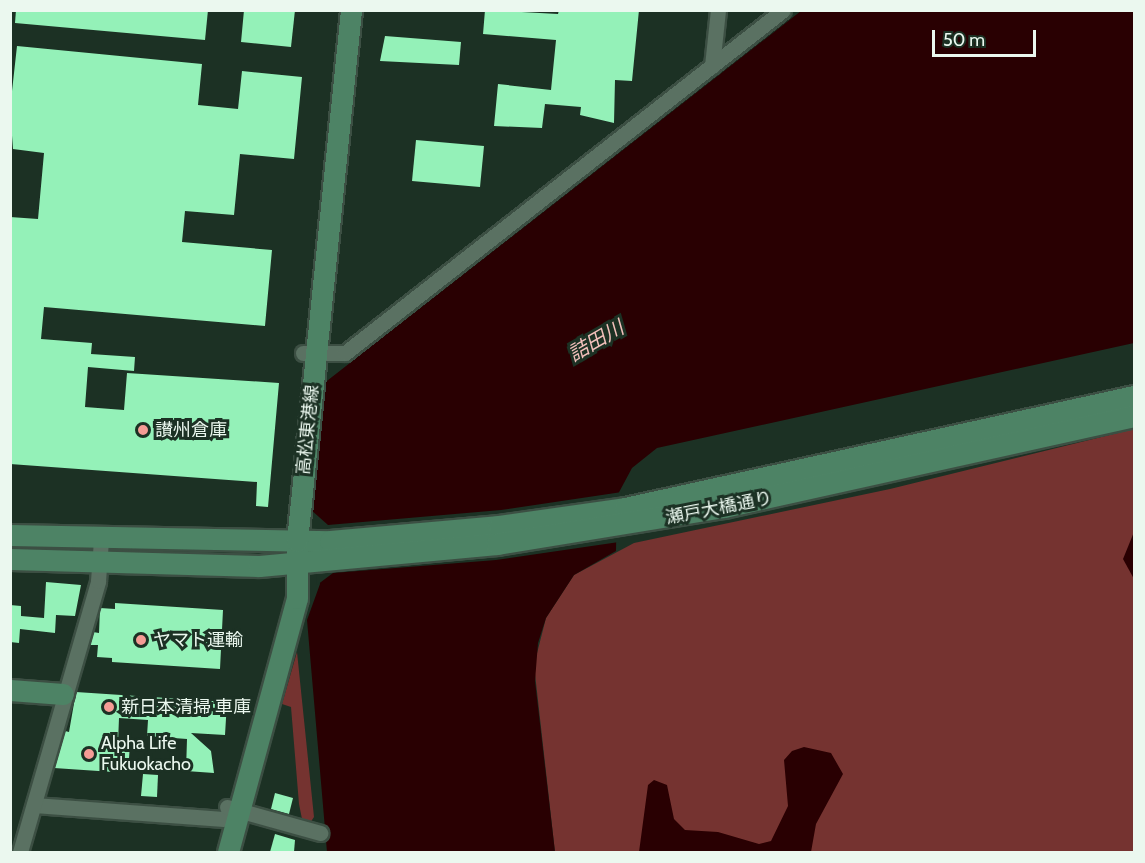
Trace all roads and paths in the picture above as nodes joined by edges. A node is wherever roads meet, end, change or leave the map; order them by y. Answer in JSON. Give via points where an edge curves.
{"nodes":[{"id":1,"x":337,"y":10,"type":"edge"},
{"id":2,"x":351,"y":10,"type":"edge"},
{"id":3,"x":718,"y":10,"type":"edge"},
{"id":4,"x":783,"y":10,"type":"edge"},
{"id":5,"x":712,"y":66,"type":"junction"},
{"id":6,"x":310,"y":353,"type":"junction"},
{"id":7,"x":1134,"y":396,"type":"edge"},
{"id":8,"x":1134,"y":416,"type":"edge"},
{"id":9,"x":624,"y":517,"type":"junction"},
{"id":10,"x":10,"y":535,"type":"edge"},
{"id":11,"x":101,"y":540,"type":"junction"},
{"id":12,"x":297,"y":541,"type":"junction"},
{"id":13,"x":10,"y":559,"type":"edge"},
{"id":14,"x":297,"y":563,"type":"junction"},
{"id":15,"x":101,"y":564,"type":"junction"},
{"id":16,"x":10,"y":690,"type":"edge"},
{"id":17,"x":63,"y":694,"type":"junction"},
{"id":18,"x":34,"y":805,"type":"junction"},
{"id":19,"x":230,"y":812,"type":"junction"},
{"id":20,"x":320,"y":833,"type":"dead end"},
{"id":21,"x":20,"y":852,"type":"edge"},
{"id":22,"x":214,"y":852,"type":"edge"},
{"id":23,"x":228,"y":852,"type":"edge"}],
"edges":[{"from":1,"to":6,"type":"street","name":"高松東港線"},
{"from":2,"to":6,"type":"street","name":"高松東港線"},
{"from":3,"to":5,"type":"street"},
{"from":4,"to":5,"type":"street"},
{"from":5,"to":6,"type":"street","via":[[345,353]]},
{"from":6,"to":12,"type":"street","name":"高松東港線"},
{"from":7,"to":9,"type":"street","name":"瀬戸大橋通り"},
{"from":8,"to":9,"type":"street","name":"瀬戸大橋通り"},
{"from":9,"to":12,"type":"street","name":"瀬戸大橋通り"},
{"from":9,"to":14,"type":"street","name":"瀬戸大橋通り"},
{"from":10,"to":11,"type":"street"},
{"from":11,"to":12,"type":"street"},
{"from":11,"to":15,"type":"street"},
{"from":12,"to":14,"type":"street","name":"高松東港線"},
{"from":13,"to":15,"type":"street"},
{"from":14,"to":15,"type":"street"},
{"from":14,"to":19,"type":"street","name":"高松東港線","via":[[297,598]]},
{"from":15,"to":17,"type":"street"},
{"from":16,"to":17,"type":"street"},
{"from":17,"to":18,"type":"street"},
{"from":18,"to":19,"type":"street"},
{"from":18,"to":21,"type":"street"},
{"from":19,"to":20,"type":"street"},
{"from":19,"to":22,"type":"street"},
{"from":19,"to":23,"type":"street"}]}
